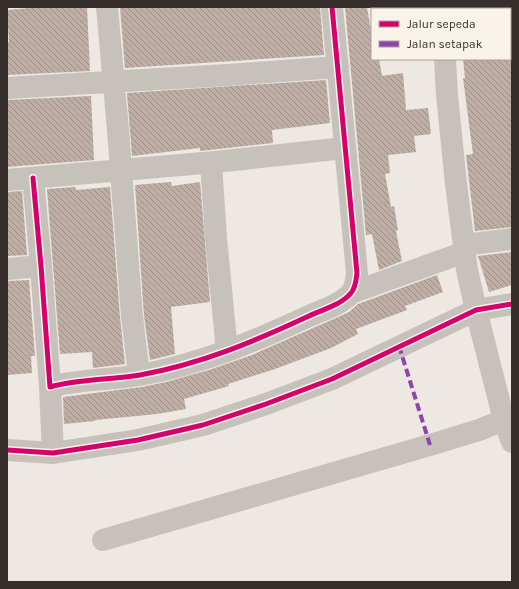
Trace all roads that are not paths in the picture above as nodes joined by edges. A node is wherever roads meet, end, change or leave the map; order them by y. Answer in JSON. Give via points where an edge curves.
{"nodes":[{"id":1,"x":107,"y":7,"type":"edge"},
{"id":2,"x":332,"y":7,"type":"edge"},
{"id":3,"x":445,"y":60,"type":"edge"},
{"id":4,"x":338,"y":67,"type":"junction"},
{"id":5,"x":113,"y":81,"type":"junction"},
{"id":6,"x":7,"y":88,"type":"edge"},
{"id":7,"x":344,"y":148,"type":"junction"},
{"id":8,"x":210,"y":163,"type":"junction"},
{"id":9,"x":120,"y":170,"type":"junction"},
{"id":10,"x":33,"y":178,"type":"junction"},
{"id":11,"x":7,"y":180,"type":"edge"},
{"id":12,"x":512,"y":238,"type":"edge"},
{"id":13,"x":464,"y":249,"type":"junction"},
{"id":14,"x":41,"y":266,"type":"junction"},
{"id":15,"x":7,"y":269,"type":"edge"},
{"id":16,"x":351,"y":293,"type":"junction"},
{"id":17,"x":512,"y":304,"type":"edge"},
{"id":18,"x":476,"y":310,"type":"junction"},
{"id":19,"x":227,"y":351,"type":"junction"},
{"id":20,"x":139,"y":375,"type":"junction"},
{"id":21,"x":50,"y":387,"type":"junction"},
{"id":22,"x":504,"y":420,"type":"junction"},
{"id":23,"x":512,"y":442,"type":"edge"},
{"id":24,"x":7,"y":450,"type":"edge"},
{"id":25,"x":53,"y":453,"type":"junction"},
{"id":26,"x":103,"y":540,"type":"dead end"}],
"edges":[{"from":1,"to":5,"type":"street"},
{"from":2,"to":4,"type":"street"},
{"from":3,"to":13,"type":"street"},
{"from":4,"to":5,"type":"street"},
{"from":4,"to":7,"type":"street"},
{"from":5,"to":6,"type":"street"},
{"from":5,"to":9,"type":"street"},
{"from":7,"to":8,"type":"street"},
{"from":7,"to":16,"type":"street","via":[[357,273]]},
{"from":8,"to":9,"type":"street"},
{"from":8,"to":19,"type":"street"},
{"from":9,"to":10,"type":"street"},
{"from":9,"to":20,"type":"street"},
{"from":10,"to":11,"type":"street"},
{"from":10,"to":14,"type":"street"},
{"from":12,"to":13,"type":"street"},
{"from":13,"to":16,"type":"street"},
{"from":13,"to":18,"type":"street"},
{"from":14,"to":15,"type":"street"},
{"from":14,"to":21,"type":"street"},
{"from":16,"to":19,"type":"street","via":[[330,307]]},
{"from":17,"to":18,"type":"street"},
{"from":18,"to":22,"type":"street"},
{"from":18,"to":25,"type":"street","via":[[332,379],[266,404],[195,427],[138,440]]},
{"from":19,"to":20,"type":"street"},
{"from":20,"to":21,"type":"street"},
{"from":21,"to":25,"type":"street"},
{"from":22,"to":23,"type":"street"},
{"from":22,"to":26,"type":"street","via":[[430,446]]},
{"from":24,"to":25,"type":"street"}]}
